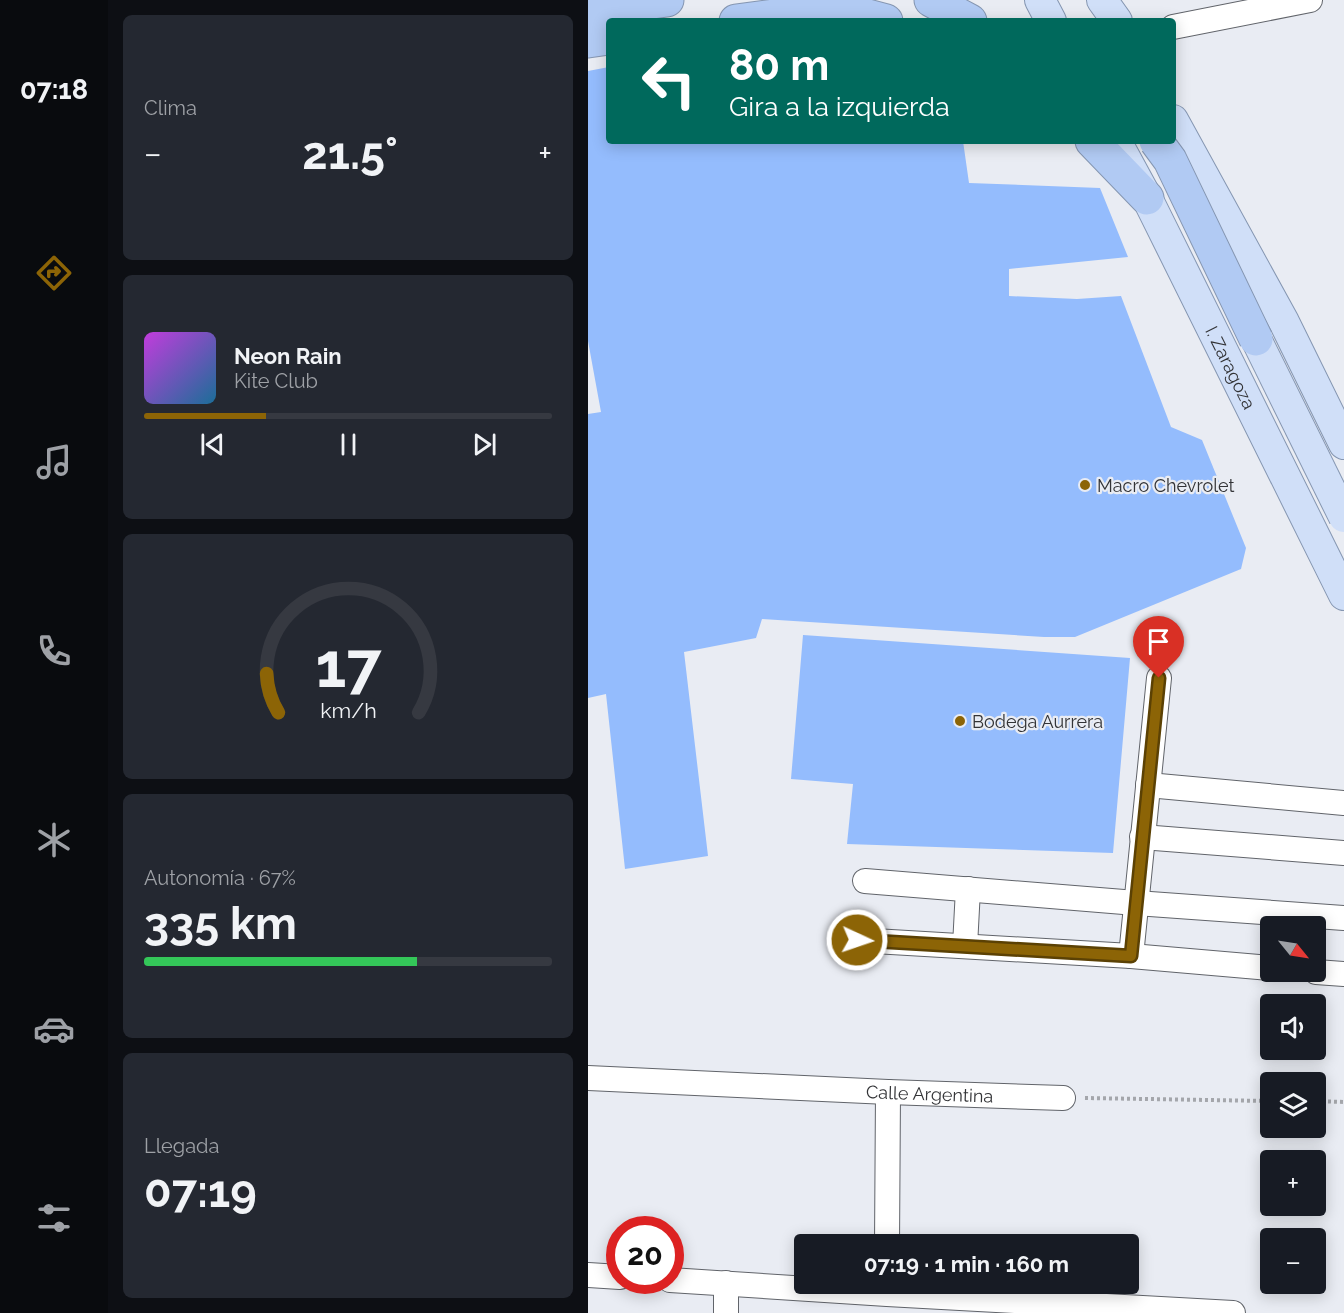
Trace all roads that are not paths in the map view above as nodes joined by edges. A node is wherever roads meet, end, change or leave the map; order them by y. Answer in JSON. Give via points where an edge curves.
{"nodes":[{"id":1,"x":667,"y":0,"type":"edge"},
{"id":2,"x":931,"y":0,"type":"edge"},
{"id":3,"x":1040,"y":0,"type":"edge"},
{"id":4,"x":1102,"y":0,"type":"edge"},
{"id":5,"x":1310,"y":0,"type":"edge"},
{"id":6,"x":588,"y":11,"type":"edge"},
{"id":7,"x":759,"y":18,"type":"edge"},
{"id":8,"x":875,"y":18,"type":"edge"},
{"id":9,"x":964,"y":18,"type":"edge"},
{"id":10,"x":1049,"y":18,"type":"edge"},
{"id":11,"x":1115,"y":18,"type":"edge"},
{"id":12,"x":1176,"y":26,"type":"edge"},
{"id":13,"x":606,"y":38,"type":"edge"},
{"id":14,"x":588,"y":41,"type":"edge"},
{"id":15,"x":1176,"y":126,"type":"edge"},
{"id":16,"x":1095,"y":144,"type":"edge"},
{"id":17,"x":1118,"y":144,"type":"edge"},
{"id":18,"x":1158,"y":144,"type":"edge"},
{"id":19,"x":1147,"y":198,"type":"junction"},
{"id":20,"x":1222,"y":210,"type":"junction"},
{"id":21,"x":1170,"y":244,"type":"junction"},
{"id":22,"x":1284,"y":322,"type":"junction"},
{"id":23,"x":1256,"y":339,"type":"joint"},
{"id":24,"x":1221,"y":347,"type":"junction"},
{"id":25,"x":1344,"y":444,"type":"edge"},
{"id":26,"x":1344,"y":516,"type":"edge"},
{"id":27,"x":1344,"y":595,"type":"edge"},
{"id":28,"x":1159,"y":678,"type":"dead end"},
{"id":29,"x":1148,"y":785,"type":"junction"},
{"id":30,"x":1344,"y":803,"type":"edge"},
{"id":31,"x":1142,"y":837,"type":"junction"},
{"id":32,"x":1344,"y":853,"type":"edge"},
{"id":33,"x":865,"y":881,"type":"dead end"},
{"id":34,"x":968,"y":889,"type":"junction"},
{"id":35,"x":1136,"y":903,"type":"junction"},
{"id":36,"x":1344,"y":918,"type":"edge"},
{"id":37,"x":857,"y":940,"type":"dead end"},
{"id":38,"x":965,"y":946,"type":"junction"},
{"id":39,"x":1131,"y":956,"type":"junction"},
{"id":40,"x":1260,"y":967,"type":"edge"},
{"id":41,"x":1326,"y":973,"type":"edge"},
{"id":42,"x":1344,"y":974,"type":"edge"},
{"id":43,"x":588,"y":1078,"type":"edge"},
{"id":44,"x":888,"y":1092,"type":"junction"},
{"id":45,"x":1062,"y":1098,"type":"road end"},
{"id":46,"x":887,"y":1234,"type":"edge"},
{"id":47,"x":588,"y":1275,"type":"edge"},
{"id":48,"x":606,"y":1276,"type":"edge"},
{"id":49,"x":684,"y":1281,"type":"edge"},
{"id":50,"x":726,"y":1283,"type":"junction"},
{"id":51,"x":887,"y":1297,"type":"edge"},
{"id":52,"x":726,"y":1313,"type":"edge"},
{"id":53,"x":1233,"y":1313,"type":"edge"}],
"edges":[{"from":1,"to":6,"type":"highway"},
{"from":2,"to":9,"type":"highway"},
{"from":3,"to":10,"type":"main road"},
{"from":4,"to":11,"type":"main road"},
{"from":5,"to":12,"type":"street"},
{"from":7,"to":8,"type":"highway","via":[[790,14]]},
{"from":13,"to":14,"type":"highway"},
{"from":15,"to":20,"type":"main road"},
{"from":16,"to":19,"type":"highway"},
{"from":17,"to":19,"type":"main road","name":"I. Zaragoza"},
{"from":18,"to":23,"type":"highway","bridge":true,"via":[[1170,160]]},
{"from":19,"to":21,"type":"main road","name":"I. Zaragoza"},
{"from":20,"to":21,"type":"main road","via":[[1209,208],[1190,218]]},
{"from":20,"to":22,"type":"main road"},
{"from":21,"to":24,"type":"main road","name":"I. Zaragoza"},
{"from":22,"to":24,"type":"main road","via":[[1266,343],[1240,350]]},
{"from":22,"to":25,"type":"main road"},
{"from":23,"to":26,"type":"main road","bridge":true},
{"from":24,"to":27,"type":"main road","name":"I. Zaragoza"},
{"from":28,"to":29,"type":"street"},
{"from":29,"to":30,"type":"street"},
{"from":29,"to":31,"type":"street"},
{"from":31,"to":32,"type":"street"},
{"from":31,"to":35,"type":"street"},
{"from":33,"to":34,"type":"street"},
{"from":34,"to":35,"type":"street"},
{"from":34,"to":38,"type":"street"},
{"from":35,"to":36,"type":"street"},
{"from":35,"to":39,"type":"street"},
{"from":37,"to":38,"type":"street"},
{"from":38,"to":39,"type":"street"},
{"from":39,"to":40,"type":"street"},
{"from":41,"to":42,"type":"street"},
{"from":43,"to":44,"type":"street","name":"Calle Argentina"},
{"from":44,"to":45,"type":"street","name":"Calle Argentina"},
{"from":44,"to":46,"type":"street"},
{"from":47,"to":48,"type":"street"},
{"from":49,"to":50,"type":"street"},
{"from":50,"to":51,"type":"street"},
{"from":50,"to":52,"type":"street"},
{"from":51,"to":53,"type":"street"}]}
